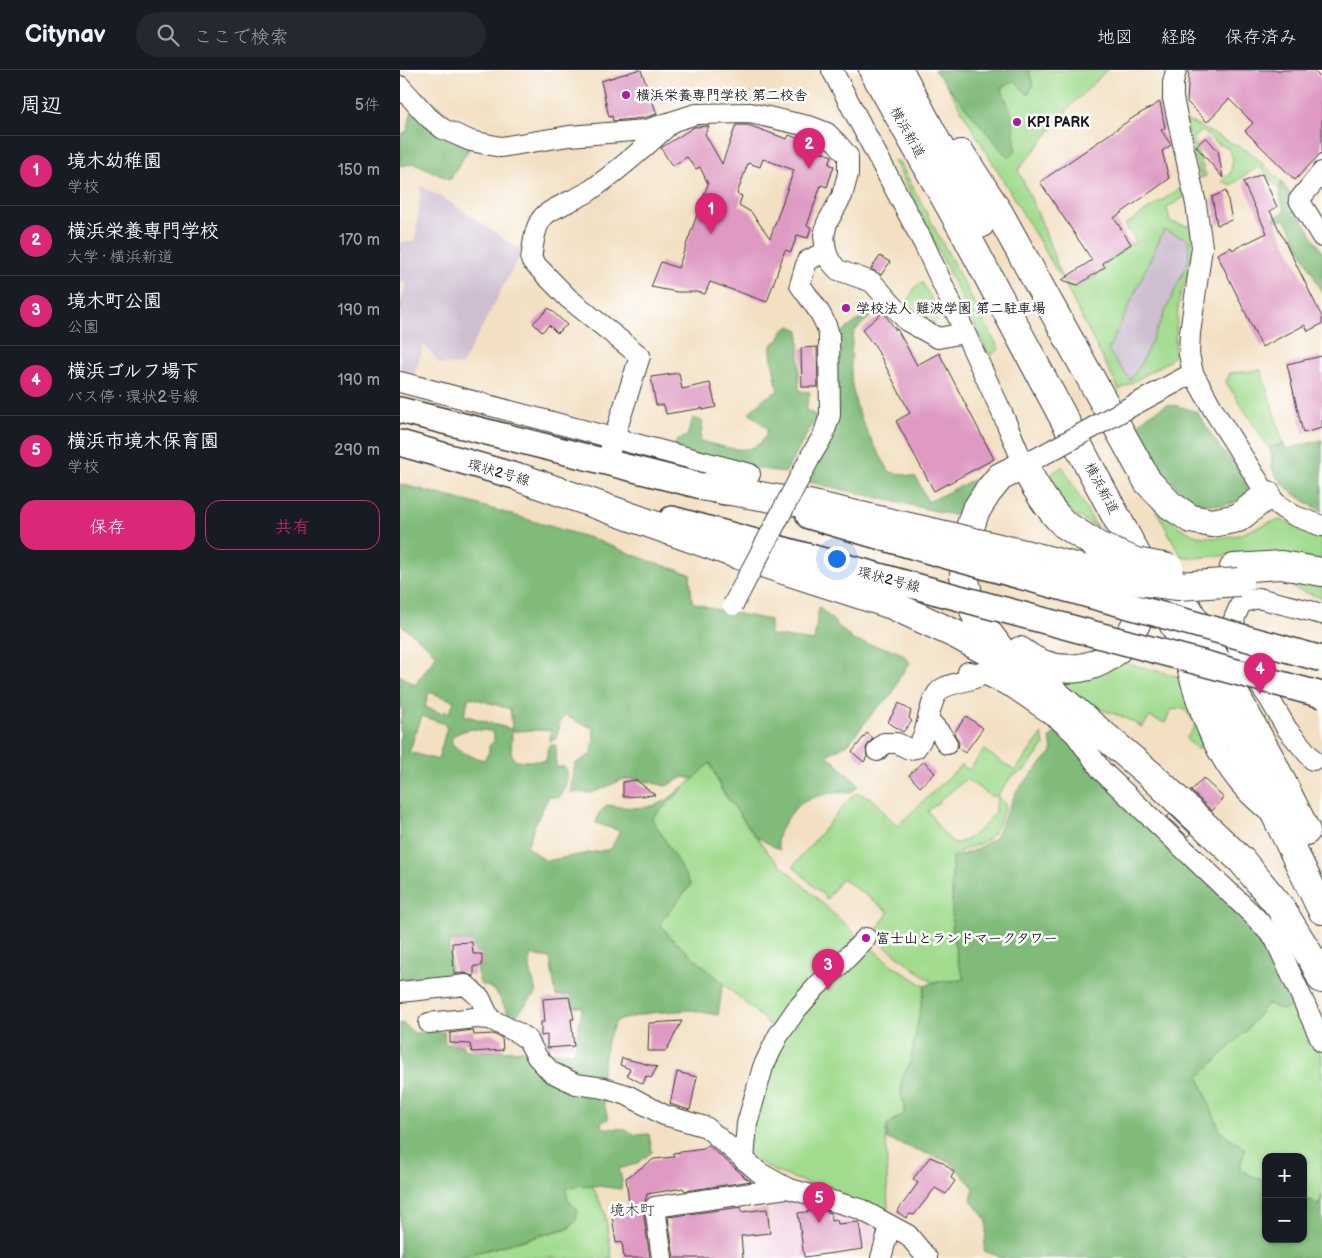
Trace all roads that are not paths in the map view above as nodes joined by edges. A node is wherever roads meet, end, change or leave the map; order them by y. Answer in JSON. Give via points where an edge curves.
{"nodes":[{"id":1,"x":832,"y":70,"type":"edge"},
{"id":2,"x":873,"y":70,"type":"edge"},
{"id":3,"x":899,"y":70,"type":"edge"},
{"id":4,"x":908,"y":70,"type":"edge"},
{"id":5,"x":1176,"y":70,"type":"edge"},
{"id":6,"x":400,"y":86,"type":"edge"},
{"id":7,"x":674,"y":121,"type":"junction"},
{"id":8,"x":1322,"y":172,"type":"edge"},
{"id":9,"x":1322,"y":237,"type":"edge"},
{"id":10,"x":826,"y":251,"type":"junction"},
{"id":11,"x":964,"y":333,"type":"junction"},
{"id":12,"x":1193,"y":374,"type":"junction"},
{"id":13,"x":400,"y":382,"type":"edge"},
{"id":14,"x":400,"y":410,"type":"edge"},
{"id":15,"x":612,"y":439,"type":"junction"},
{"id":16,"x":400,"y":443,"type":"edge"},
{"id":17,"x":606,"y":463,"type":"junction"},
{"id":18,"x":1024,"y":465,"type":"junction"},
{"id":19,"x":750,"y":474,"type":"dead end"},
{"id":20,"x":521,"y":478,"type":"junction"},
{"id":21,"x":706,"y":487,"type":"joint"},
{"id":22,"x":1268,"y":495,"type":"junction"},
{"id":23,"x":1322,"y":526,"type":"edge"},
{"id":24,"x":1129,"y":540,"type":"junction"},
{"id":25,"x":950,"y":546,"type":"junction"},
{"id":26,"x":1322,"y":572,"type":"edge"},
{"id":27,"x":1236,"y":575,"type":"junction"},
{"id":28,"x":1322,"y":583,"type":"edge"},
{"id":29,"x":734,"y":605,"type":"dead end"},
{"id":30,"x":1322,"y":614,"type":"edge"},
{"id":31,"x":1322,"y":660,"type":"edge"},
{"id":32,"x":1011,"y":664,"type":"junction"},
{"id":33,"x":1322,"y":695,"type":"edge"},
{"id":34,"x":928,"y":719,"type":"junction"},
{"id":35,"x":947,"y":744,"type":"dead end"},
{"id":36,"x":877,"y":751,"type":"dead end"},
{"id":37,"x":1313,"y":760,"type":"dead end"},
{"id":38,"x":1322,"y":863,"type":"edge"},
{"id":39,"x":1322,"y":910,"type":"edge"},
{"id":40,"x":866,"y":938,"type":"dead end"},
{"id":41,"x":1322,"y":979,"type":"edge"},
{"id":42,"x":400,"y":992,"type":"edge"},
{"id":43,"x":490,"y":1019,"type":"junction"},
{"id":44,"x":429,"y":1023,"type":"dead end"},
{"id":45,"x":1322,"y":1042,"type":"edge"},
{"id":46,"x":744,"y":1160,"type":"junction"},
{"id":47,"x":787,"y":1188,"type":"junction"},
{"id":48,"x":890,"y":1226,"type":"junction"},
{"id":49,"x":662,"y":1258,"type":"edge"},
{"id":50,"x":881,"y":1258,"type":"edge"},
{"id":51,"x":927,"y":1258,"type":"edge"}],
"edges":[{"from":1,"to":11,"type":"street","via":[[924,244]]},
{"from":2,"to":24,"type":"highway","name":"横浜新道"},
{"from":3,"to":38,"type":"highway","name":"横浜新道","via":[[984,233],[1271,760]]},
{"from":4,"to":22,"type":"highway","via":[[999,213],[1148,482],[1170,505],[1191,519],[1212,523],[1238,518]]},
{"from":5,"to":12,"type":"street","via":[[1173,98],[1202,247],[1190,336]]},
{"from":6,"to":7,"type":"street","via":[[428,117],[443,128],[459,137],[488,145],[512,146],[569,136],[646,130]]},
{"from":7,"to":10,"type":"street","via":[[696,114],[750,112],[827,133],[848,156],[848,174],[842,196],[827,223],[824,236]]},
{"from":7,"to":15,"type":"street","via":[[593,188],[543,216],[533,245],[531,260],[568,298],[640,356]]},
{"from":8,"to":9,"type":"street","via":[[1299,200]]},
{"from":10,"to":11,"type":"street","via":[[838,270],[872,282],[908,321],[938,338]]},
{"from":10,"to":29,"type":"street","bridge":true,"via":[[807,261],[800,285],[822,317],[829,335],[830,415],[823,436]]},
{"from":11,"to":18,"type":"street"},
{"from":12,"to":18,"type":"street","bridge":true},
{"from":12,"to":22,"type":"street"},
{"from":13,"to":15,"type":"street"},
{"from":14,"to":17,"type":"main road"},
{"from":15,"to":17,"type":"street"},
{"from":15,"to":19,"type":"street"},
{"from":16,"to":20,"type":"main road","name":"環状2号線"},
{"from":17,"to":21,"type":"main road"},
{"from":18,"to":24,"type":"highway","via":[[984,519],[974,548],[973,578],[990,620],[1003,637],[1024,654],[1047,666],[1069,670],[1085,668],[1115,652],[1128,638],[1138,622],[1144,595]]},
{"from":18,"to":27,"type":"highway","bridge":true,"via":[[1048,508],[1064,524],[1098,546],[1136,562]]},
{"from":18,"to":32,"type":"highway","via":[[1000,477],[975,512],[966,541],[964,576],[968,594],[977,618]]},
{"from":20,"to":32,"type":"highway","via":[[750,559],[892,604]]},
{"from":20,"to":33,"type":"main road","name":"環状2号線","bridge":true},
{"from":21,"to":25,"type":"highway","via":[[808,504]]},
{"from":22,"to":23,"type":"street","via":[[1295,516]]},
{"from":24,"to":39,"type":"highway","name":"横浜新道","via":[[1240,742]]},
{"from":25,"to":27,"type":"highway","bridge":true,"via":[[1122,579],[1178,586]]},
{"from":25,"to":31,"type":"main road","bridge":true},
{"from":26,"to":27,"type":"highway","via":[[1281,565]]},
{"from":27,"to":28,"type":"highway"},
{"from":30,"to":37,"type":"street","via":[[1258,598],[1241,603],[1234,619],[1239,655],[1287,728]]},
{"from":32,"to":41,"type":"highway","via":[[1042,683],[1152,776],[1236,855],[1280,907]]},
{"from":34,"to":35,"type":"street"},
{"from":34,"to":36,"type":"street","via":[[915,755],[898,743],[884,743]]},
{"from":34,"to":45,"type":"street","via":[[940,689],[972,680],[976,673],[1012,688],[1058,719],[1075,734],[1102,771],[1275,939]]},
{"from":40,"to":46,"type":"street","via":[[818,985],[778,1036],[763,1067],[747,1124]]},
{"from":42,"to":43,"type":"street","via":[[466,985],[480,998]]},
{"from":43,"to":44,"type":"street"},
{"from":43,"to":46,"type":"street","via":[[528,1040],[537,1057],[564,1080],[627,1095],[664,1115],[706,1127]]},
{"from":46,"to":47,"type":"street"},
{"from":47,"to":48,"type":"street","via":[[860,1209]]},
{"from":47,"to":49,"type":"street","via":[[654,1208]]},
{"from":48,"to":50,"type":"street"},
{"from":48,"to":51,"type":"street","via":[[908,1236]]}]}
